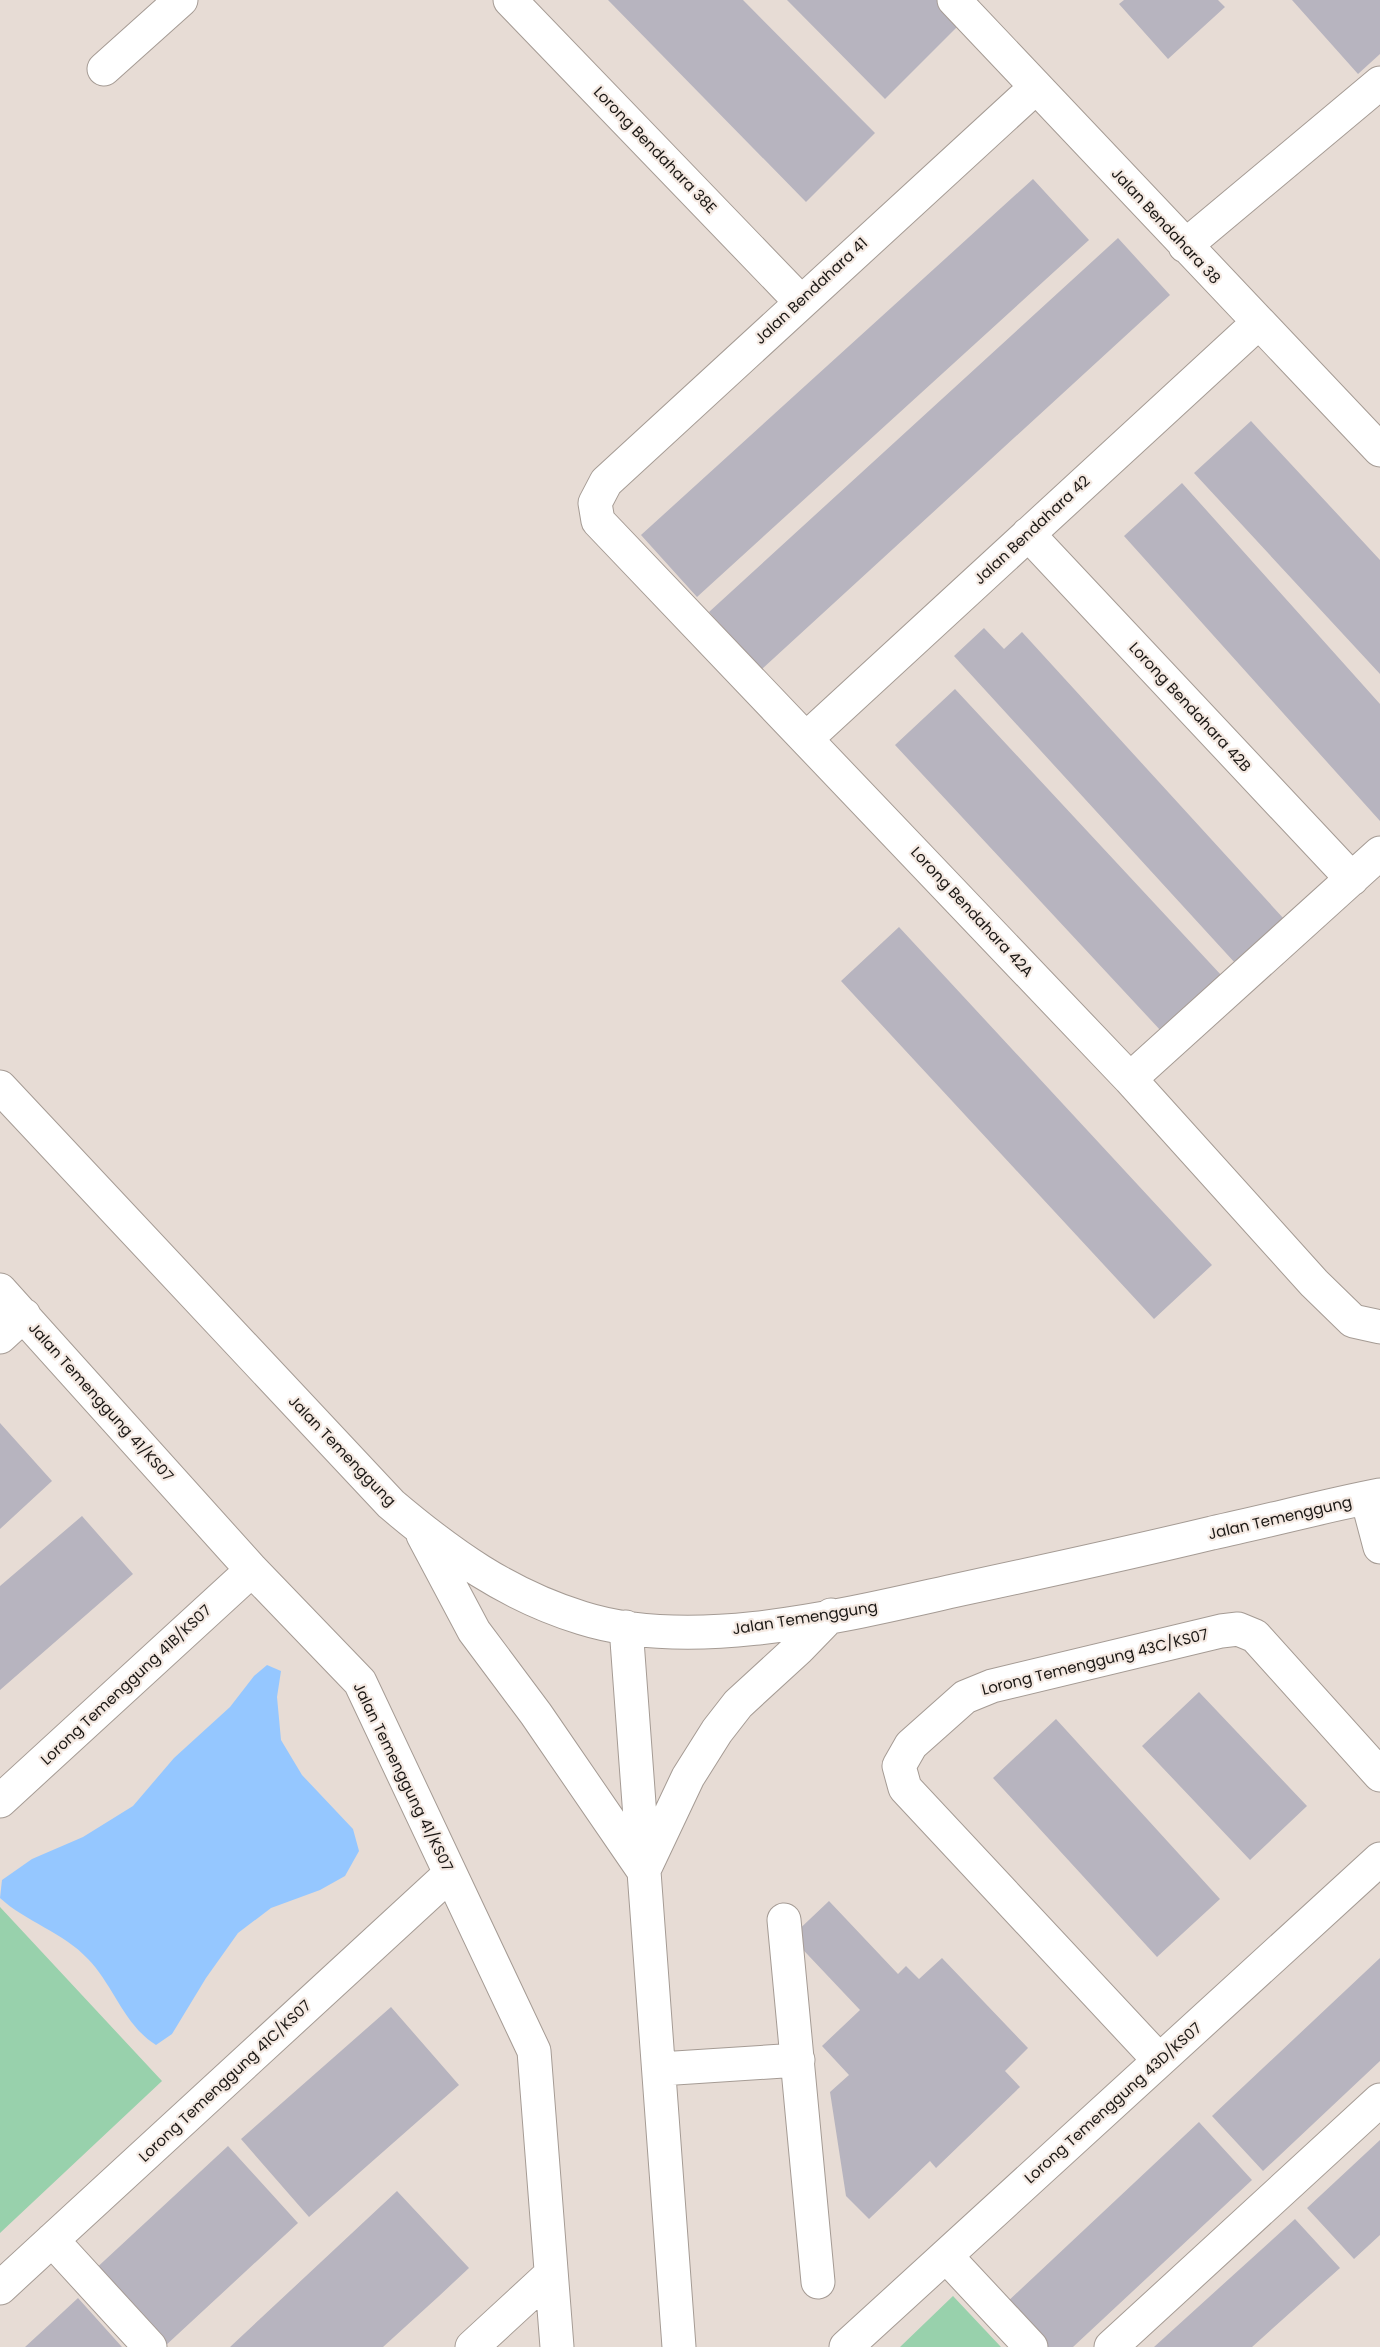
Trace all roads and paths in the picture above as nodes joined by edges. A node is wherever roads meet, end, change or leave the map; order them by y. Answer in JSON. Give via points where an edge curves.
{"nodes":[{"id":1,"x":181,"y":0,"type":"edge"},
{"id":2,"x":510,"y":0,"type":"edge"},
{"id":3,"x":954,"y":0,"type":"edge"},
{"id":4,"x":104,"y":69,"type":"dead end"},
{"id":5,"x":1380,"y":83,"type":"edge"},
{"id":6,"x":1036,"y":87,"type":"junction"},
{"id":7,"x":1185,"y":246,"type":"junction"},
{"id":8,"x":800,"y":301,"type":"junction"},
{"id":9,"x":1258,"y":323,"type":"junction"},
{"id":10,"x":1380,"y":450,"type":"edge"},
{"id":11,"x":595,"y":503,"type":"joint"},
{"id":12,"x":1028,"y":534,"type":"junction"},
{"id":13,"x":807,"y":738,"type":"junction"},
{"id":14,"x":1380,"y":853,"type":"edge"},
{"id":15,"x":1352,"y":879,"type":"junction"},
{"id":16,"x":1130,"y":1079,"type":"junction"},
{"id":17,"x":0,"y":1088,"type":"edge"},
{"id":18,"x":0,"y":1290,"type":"edge"},
{"id":19,"x":24,"y":1315,"type":"junction"},
{"id":20,"x":1366,"y":1324,"type":"edge"},
{"id":21,"x":0,"y":1337,"type":"edge"},
{"id":22,"x":1373,"y":1497,"type":"edge"},
{"id":23,"x":419,"y":1527,"type":"junction"},
{"id":24,"x":1380,"y":1547,"type":"edge"},
{"id":25,"x":252,"y":1570,"type":"junction"},
{"id":26,"x":831,"y":1615,"type":"junction"},
{"id":27,"x":626,"y":1627,"type":"junction"},
{"id":28,"x":1380,"y":1775,"type":"edge"},
{"id":29,"x":0,"y":1801,"type":"edge"},
{"id":30,"x":1380,"y":1859,"type":"edge"},
{"id":31,"x":644,"y":1872,"type":"junction"},
{"id":32,"x":450,"y":1875,"type":"junction"},
{"id":33,"x":784,"y":1920,"type":"dead end"},
{"id":34,"x":798,"y":2060,"type":"junction"},
{"id":35,"x":1160,"y":2060,"type":"junction"},
{"id":36,"x":660,"y":2069,"type":"junction"},
{"id":37,"x":1380,"y":2100,"type":"edge"},
{"id":38,"x":52,"y":2240,"type":"junction"},
{"id":39,"x":946,"y":2256,"type":"junction"},
{"id":40,"x":549,"y":2276,"type":"junction"},
{"id":41,"x":818,"y":2282,"type":"dead end"},
{"id":42,"x":0,"y":2288,"type":"edge"},
{"id":43,"x":150,"y":2347,"type":"edge"},
{"id":44,"x":472,"y":2347,"type":"edge"},
{"id":45,"x":556,"y":2347,"type":"edge"},
{"id":46,"x":679,"y":2347,"type":"edge"},
{"id":47,"x":846,"y":2347,"type":"edge"},
{"id":48,"x":1031,"y":2347,"type":"edge"},
{"id":49,"x":1111,"y":2347,"type":"edge"}],
"edges":[{"from":1,"to":4,"type":"street"},
{"from":2,"to":8,"type":"street","name":"Lorong Bendahara 38E"},
{"from":3,"to":6,"type":"street","name":"Jalan Bendahara 38"},
{"from":5,"to":7,"type":"street"},
{"from":6,"to":7,"type":"street","name":"Jalan Bendahara 38"},
{"from":6,"to":8,"type":"street","name":"Jalan Bendahara 41"},
{"from":7,"to":9,"type":"street","name":"Jalan Bendahara 38"},
{"from":8,"to":11,"type":"street","name":"Jalan Bendahara 41","via":[[606,482]]},
{"from":9,"to":10,"type":"street","name":"Jalan Bendahara 38"},
{"from":9,"to":12,"type":"street","name":"Jalan Bendahara 42"},
{"from":11,"to":13,"type":"street","name":"Lorong Bendahara 42A","via":[[598,521]]},
{"from":12,"to":13,"type":"street","name":"Jalan Bendahara 42"},
{"from":12,"to":15,"type":"street","name":"Lorong Bendahara 42B"},
{"from":13,"to":16,"type":"street","name":"Lorong Bendahara 42A"},
{"from":14,"to":15,"type":"street"},
{"from":15,"to":16,"type":"street"},
{"from":16,"to":20,"type":"street","name":"Lorong Bendahara 42A","via":[[1314,1283]]},
{"from":17,"to":23,"type":"street","name":"Jalan Temenggung","via":[[391,1504]]},
{"from":18,"to":19,"type":"street","name":"Jalan Temenggung 41/KS07"},
{"from":19,"to":21,"type":"street"},
{"from":19,"to":25,"type":"street","name":"Jalan Temenggung 41/KS07"},
{"from":22,"to":24,"type":"street"},
{"from":22,"to":26,"type":"street","name":"Jalan Temenggung"},
{"from":23,"to":27,"type":"street","name":"Jalan Temenggung","via":[[492,1579],[537,1601],[583,1619]]},
{"from":23,"to":31,"type":"street","via":[[474,1631]]},
{"from":25,"to":29,"type":"street","name":"Lorong Temenggung 41B/KS07"},
{"from":25,"to":32,"type":"street","name":"Jalan Temenggung 41/KS07","via":[[360,1682]]},
{"from":26,"to":27,"type":"street","name":"Jalan Temenggung","via":[[749,1630],[686,1633]]},
{"from":26,"to":31,"type":"street","via":[[744,1697],[717,1731],[688,1777]]},
{"from":27,"to":31,"type":"street"},
{"from":28,"to":35,"type":"street","name":"Lorong Temenggung 43C/KS07","via":[[1254,1636],[1238,1629],[992,1686],[965,1696],[911,1744],[898,1766],[904,1788]]},
{"from":30,"to":35,"type":"street","name":"Lorong Temenggung 43D/KS07"},
{"from":31,"to":36,"type":"street"},
{"from":32,"to":38,"type":"street","name":"Lorong Temenggung 41C/KS07"},
{"from":32,"to":40,"type":"street","name":"Jalan Temenggung 41/KS07","via":[[534,2051]]},
{"from":33,"to":34,"type":"street"},
{"from":34,"to":36,"type":"street"},
{"from":34,"to":41,"type":"street"},
{"from":35,"to":39,"type":"street","name":"Lorong Temenggung 43D/KS07"},
{"from":36,"to":46,"type":"street"},
{"from":37,"to":49,"type":"street"},
{"from":38,"to":42,"type":"street","name":"Lorong Temenggung 41C/KS07"},
{"from":38,"to":43,"type":"street"},
{"from":39,"to":47,"type":"street","name":"Lorong Temenggung 43D/KS07"},
{"from":39,"to":48,"type":"street"},
{"from":40,"to":44,"type":"street"},
{"from":40,"to":45,"type":"street","name":"Jalan Temenggung 41/KS07"}]}
